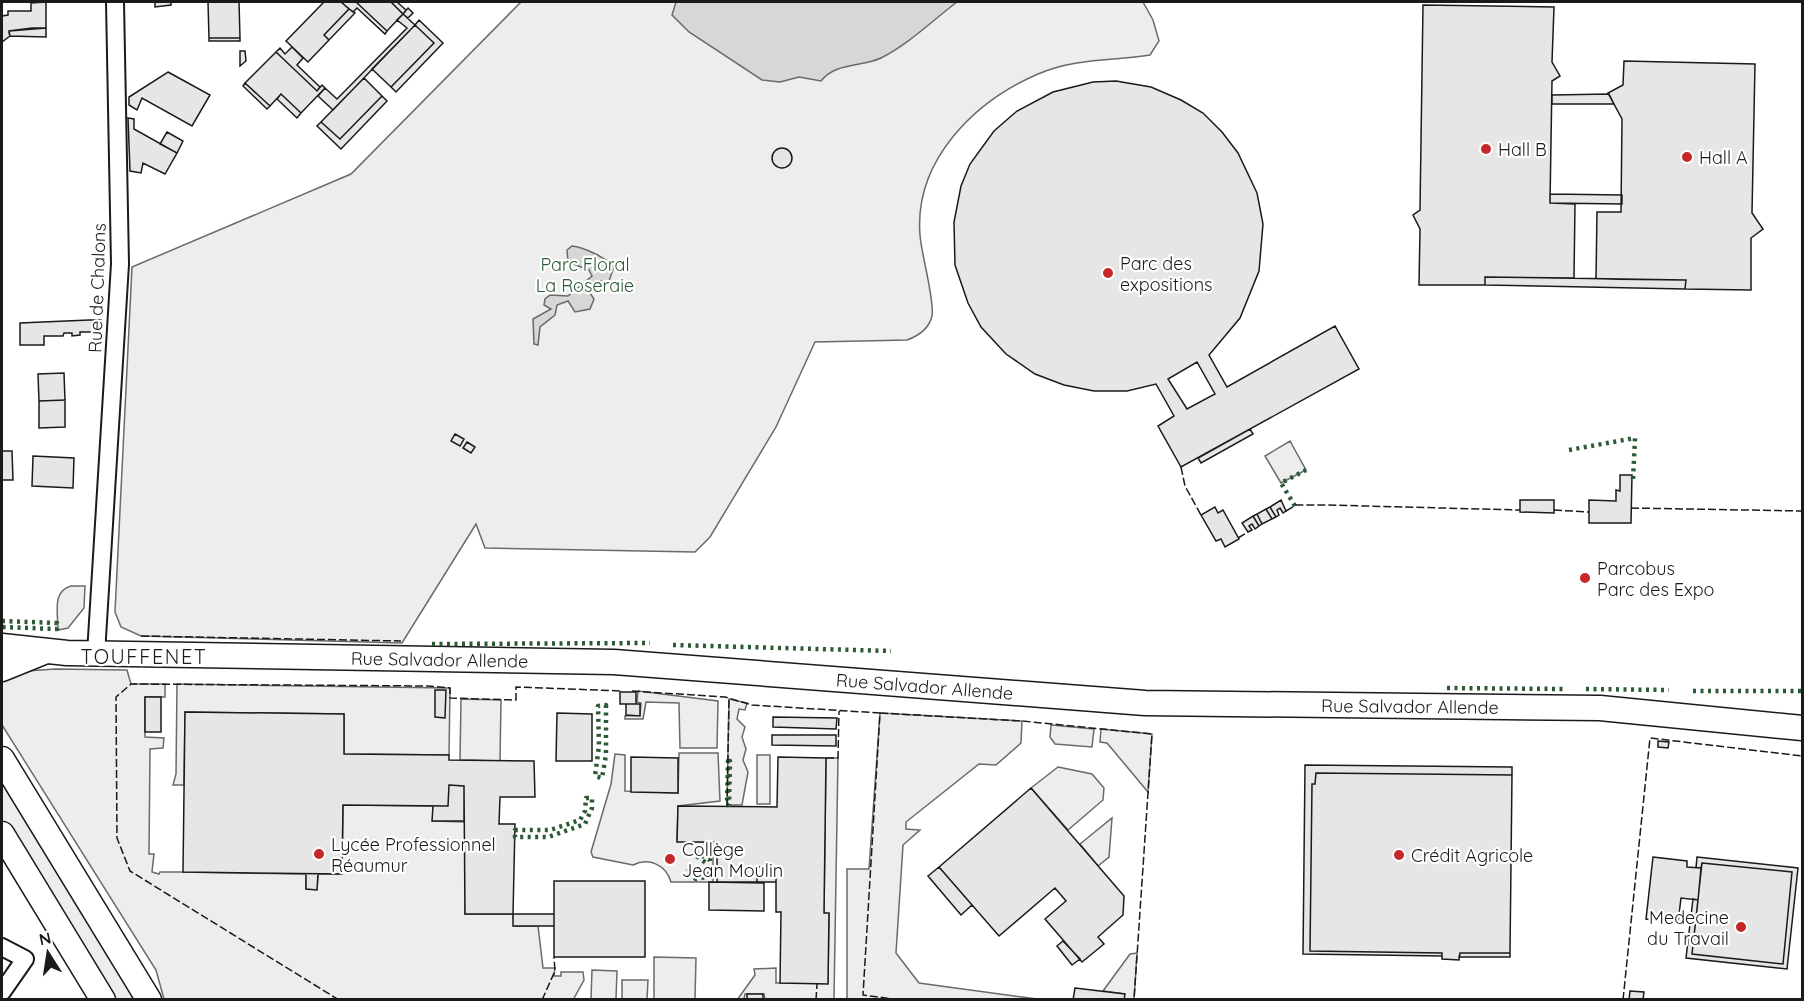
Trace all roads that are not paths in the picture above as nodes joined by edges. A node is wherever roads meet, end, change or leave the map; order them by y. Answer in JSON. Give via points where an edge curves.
{"nodes":[{"id":1,"x":115,"y":2,"type":"edge"},
{"id":2,"x":2,"y":646,"type":"edge"},
{"id":3,"x":46,"y":651,"type":"junction"},
{"id":4,"x":96,"y":654,"type":"junction"},
{"id":5,"x":2,"y":669,"type":"edge"},
{"id":6,"x":1803,"y":728,"type":"edge"},
{"id":7,"x":2,"y":759,"type":"edge"},
{"id":8,"x":2,"y":834,"type":"edge"},
{"id":9,"x":2,"y":947,"type":"edge"},
{"id":10,"x":2,"y":992,"type":"edge"},
{"id":11,"x":103,"y":999,"type":"edge"},
{"id":12,"x":149,"y":999,"type":"edge"}],
"edges":[{"from":1,"to":4,"type":"street","name":"Rue de Chalons","via":[[120,264]]},
{"from":2,"to":3,"type":"street","name":"Rue Salvador Allende"},
{"from":3,"to":4,"type":"street","name":"Rue Salvador Allende"},
{"from":3,"to":5,"type":"street","name":"Rue Salvador Allende"},
{"from":4,"to":6,"type":"street","name":"Rue Salvador Allende","via":[[614,662],[1145,703],[1610,708]]},
{"from":7,"to":12,"type":"street"},
{"from":8,"to":11,"type":"street"},
{"from":9,"to":10,"type":"street","via":[[25,959]]}]}
